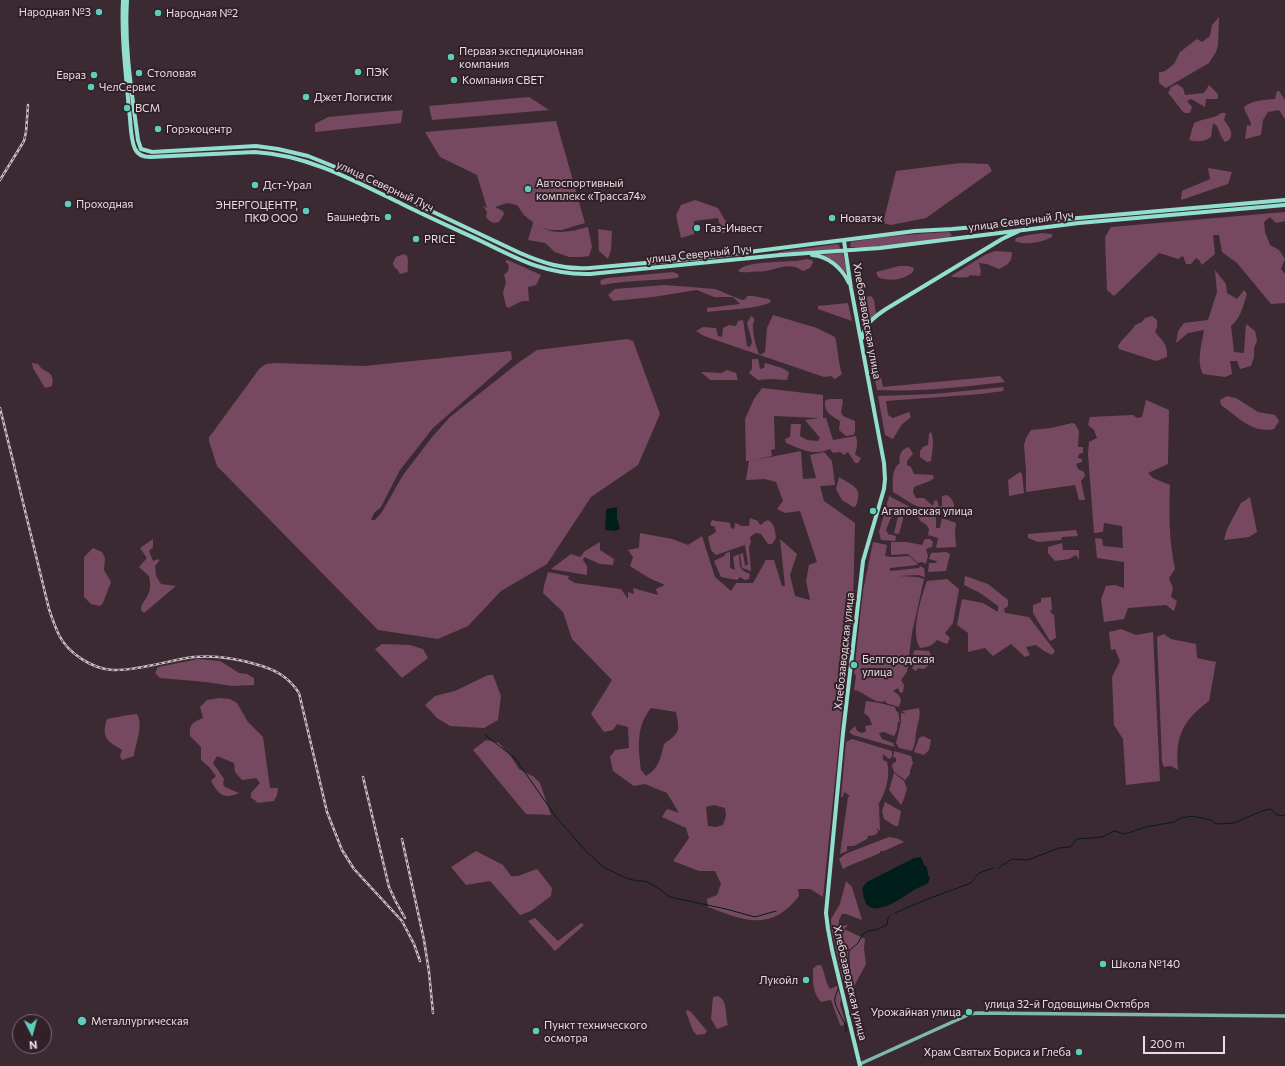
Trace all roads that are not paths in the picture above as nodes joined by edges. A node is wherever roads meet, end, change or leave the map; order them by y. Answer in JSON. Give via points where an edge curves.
{"nodes":[{"id":1,"x":123,"y":0,"type":"edge"},
{"id":2,"x":127,"y":0,"type":"edge"},
{"id":3,"x":1285,"y":200,"type":"edge"},
{"id":4,"x":1285,"y":205,"type":"edge"},
{"id":5,"x":952,"y":229,"type":"junction"},
{"id":6,"x":1022,"y":229,"type":"junction"},
{"id":7,"x":953,"y":239,"type":"junction"},
{"id":8,"x":844,"y":240,"type":"junction"},
{"id":9,"x":780,"y":248,"type":"junction"},
{"id":10,"x":846,"y":250,"type":"junction"},
{"id":11,"x":805,"y":254,"type":"junction"},
{"id":12,"x":780,"y":255,"type":"junction"},
{"id":13,"x":851,"y":288,"type":"junction"},
{"id":14,"x":862,"y":341,"type":"junction"},
{"id":15,"x":1285,"y":1016,"type":"edge"},
{"id":16,"x":860,"y":1065,"type":"edge"}],
"edges":[{"from":1,"to":12,"type":"main road","name":"улица Северный Луч","via":[[123,56],[132,137],[136,150],[143,156],[255,152],[304,160],[355,181],[519,259],[560,273],[590,274]]},
{"from":2,"to":9,"type":"main road","name":"улица Северный Луч","via":[[128,56],[138,140],[141,149],[146,151],[256,146],[308,156],[355,175],[538,261],[560,267],[590,268]]},
{"from":3,"to":5,"type":"main road","name":"улица Северный Луч"},
{"from":4,"to":6,"type":"main road","name":"улица Северный Луч"},
{"from":5,"to":7,"type":"main road","via":[[956,235]]},
{"from":5,"to":8,"type":"main road","name":"улица Северный Луч"},
{"from":6,"to":7,"type":"main road","name":"улица Северный Луч"},
{"from":6,"to":14,"type":"main road","via":[[886,309],[870,322],[863,333]]},
{"from":7,"to":10,"type":"main road","name":"улица Северный Луч"},
{"from":8,"to":9,"type":"main road","name":"улица Северный Луч"},
{"from":8,"to":10,"type":"main road","name":"Хлебозаводская улица"},
{"from":9,"to":12,"type":"main road","via":[[776,253]]},
{"from":10,"to":11,"type":"main road","name":"улица Северный Луч"},
{"from":10,"to":13,"type":"main road","name":"Хлебозаводская улица"},
{"from":11,"to":12,"type":"main road","name":"улица Северный Луч"},
{"from":11,"to":13,"type":"main road","via":[[822,257],[836,266],[845,274]]},
{"from":13,"to":14,"type":"main road","name":"Хлебозаводская улица"},
{"from":14,"to":16,"type":"main road","name":"Хлебозаводская улица","via":[[885,479],[863,561],[826,913]]},
{"from":15,"to":16,"type":"main road","name":"улица 32-й Годовщины Октября","via":[[977,1013]]}]}
